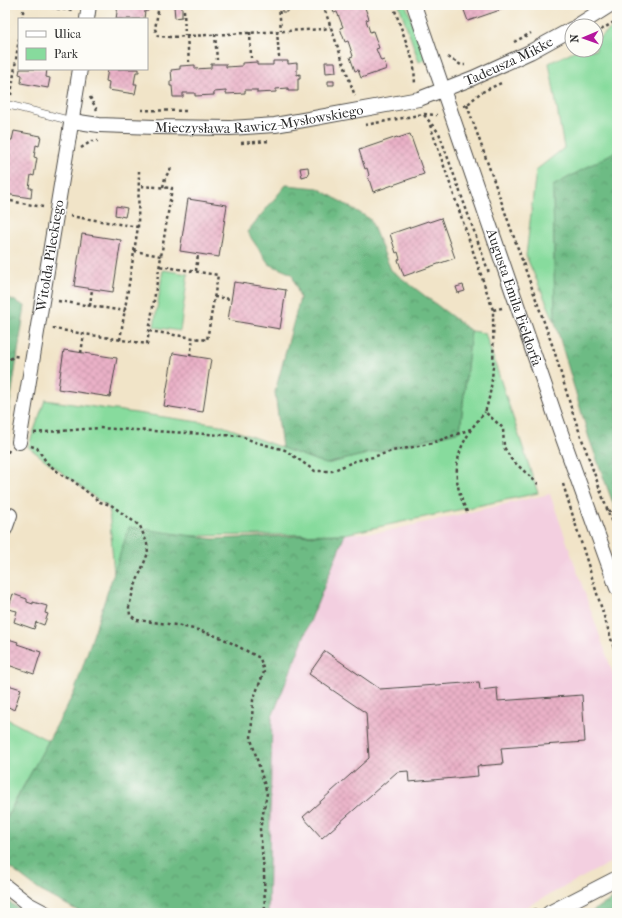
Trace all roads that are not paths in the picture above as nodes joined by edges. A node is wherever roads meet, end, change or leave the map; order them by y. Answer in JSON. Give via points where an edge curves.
{"nodes":[{"id":1,"x":89,"y":5,"type":"edge"},
{"id":2,"x":414,"y":5,"type":"edge"},
{"id":3,"x":610,"y":5,"type":"edge"},
{"id":4,"x":87,"y":18,"type":"edge"},
{"id":5,"x":590,"y":18,"type":"edge"},
{"id":6,"x":564,"y":33,"type":"edge"},
{"id":7,"x":80,"y":70,"type":"edge"},
{"id":8,"x":443,"y":89,"type":"junction"},
{"id":9,"x":7,"y":105,"type":"edge"},
{"id":10,"x":72,"y":121,"type":"junction"},
{"id":11,"x":19,"y":442,"type":"road end"},
{"id":12,"x":10,"y":515,"type":"dead end"},
{"id":13,"x":5,"y":529,"type":"edge"},
{"id":14,"x":617,"y":588,"type":"edge"},
{"id":15,"x":617,"y":878,"type":"edge"},
{"id":16,"x":5,"y":886,"type":"edge"},
{"id":17,"x":45,"y":913,"type":"edge"},
{"id":18,"x":549,"y":913,"type":"edge"}],
"edges":[{"from":1,"to":4,"type":"street"},
{"from":2,"to":8,"type":"street","name":"Augusta Emila Fieldorfa"},
{"from":3,"to":5,"type":"street"},
{"from":6,"to":8,"type":"street","name":"Tadeusza Mikke","via":[[530,52]]},
{"from":7,"to":10,"type":"street","name":"Witolda Pileckiego"},
{"from":8,"to":10,"type":"street","name":"Mieczysława Rawicz-Mysłowskiego","via":[[419,99],[275,125],[230,128],[155,127],[99,125]]},
{"from":8,"to":14,"type":"street","name":"Augusta Emila Fieldorfa"},
{"from":9,"to":10,"type":"lane"},
{"from":10,"to":11,"type":"street","name":"Witolda Pileckiego"},
{"from":12,"to":13,"type":"street"},
{"from":15,"to":18,"type":"street"},
{"from":16,"to":17,"type":"street","via":[[28,904]]}]}
